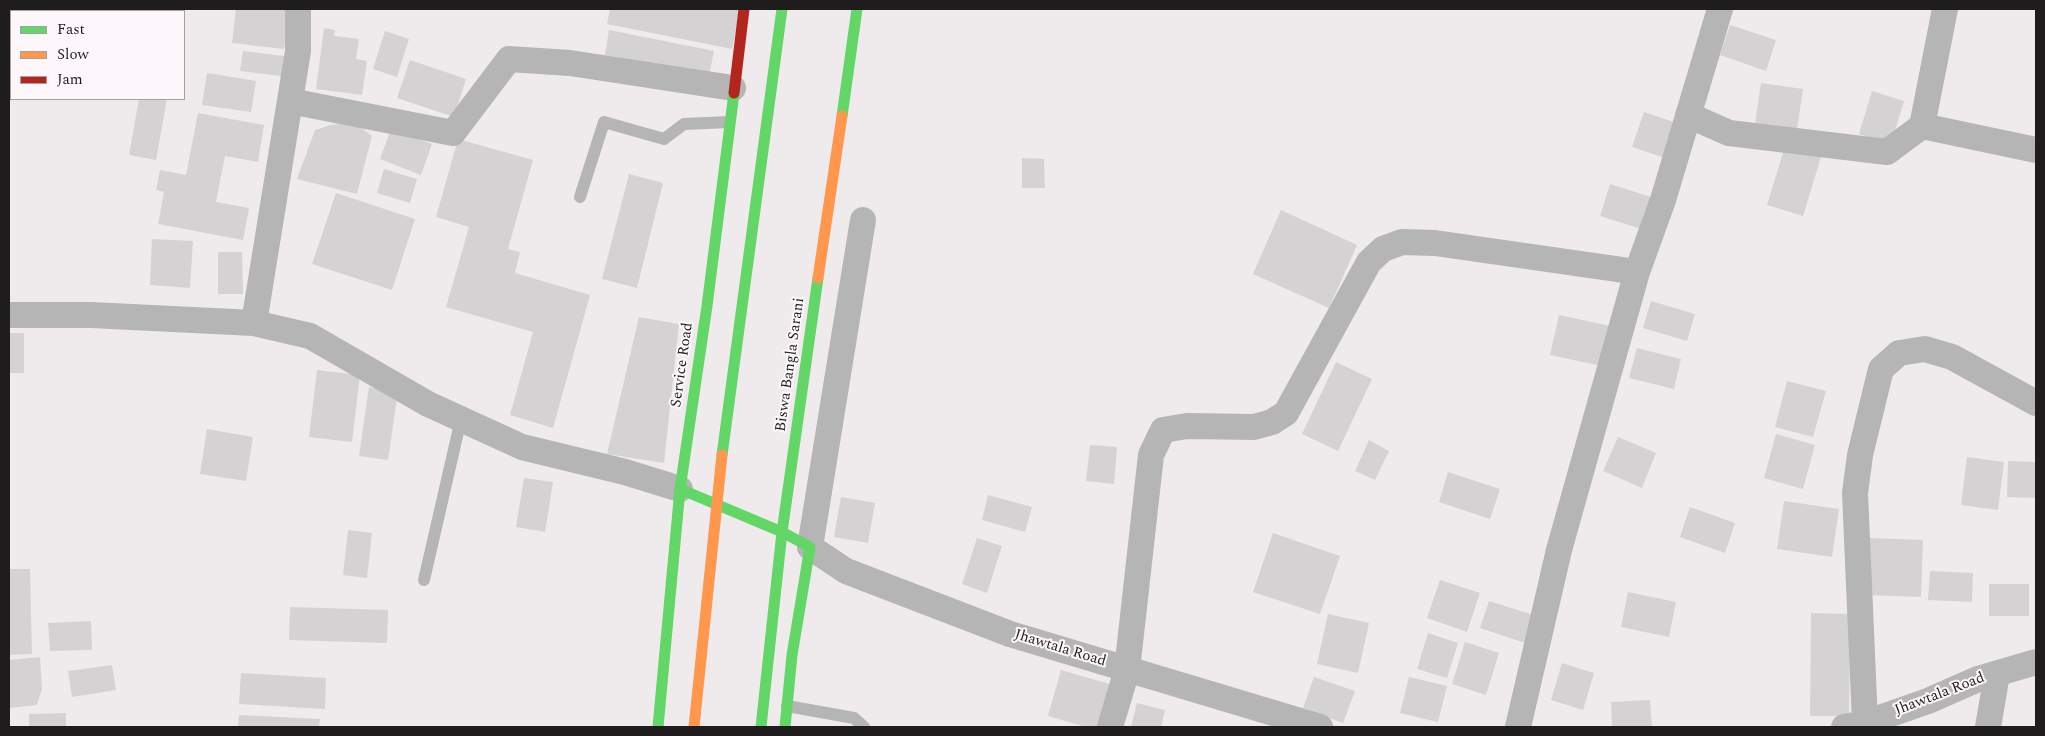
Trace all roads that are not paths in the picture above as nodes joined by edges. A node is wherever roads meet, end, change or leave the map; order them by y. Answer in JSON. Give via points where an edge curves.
{"nodes":[{"id":1,"x":298,"y":9,"type":"edge"},
{"id":2,"x":744,"y":9,"type":"edge"},
{"id":3,"x":782,"y":9,"type":"edge"},
{"id":4,"x":857,"y":9,"type":"edge"},
{"id":5,"x":1720,"y":9,"type":"edge"},
{"id":6,"x":1940,"y":10,"type":"edge"},
{"id":7,"x":733,"y":88,"type":"junction"},
{"id":8,"x":290,"y":101,"type":"junction"},
{"id":9,"x":1688,"y":115,"type":"junction"},
{"id":10,"x":729,"y":122,"type":"junction"},
{"id":11,"x":1922,"y":126,"type":"junction"},
{"id":12,"x":2036,"y":150,"type":"edge"},
{"id":13,"x":580,"y":197,"type":"dead end"},
{"id":14,"x":863,"y":220,"type":"dead end"},
{"id":15,"x":1638,"y":272,"type":"junction"},
{"id":16,"x":9,"y":315,"type":"edge"},
{"id":17,"x":254,"y":323,"type":"junction"},
{"id":18,"x":2036,"y":403,"type":"edge"},
{"id":19,"x":462,"y":419,"type":"junction"},
{"id":20,"x":680,"y":489,"type":"junction"},
{"id":21,"x":716,"y":503,"type":"junction"},
{"id":22,"x":782,"y":532,"type":"junction"},
{"id":23,"x":810,"y":547,"type":"junction"},
{"id":24,"x":424,"y":580,"type":"dead end"},
{"id":25,"x":2036,"y":662,"type":"edge"},
{"id":26,"x":1127,"y":670,"type":"junction"},
{"id":27,"x":1997,"y":674,"type":"junction"},
{"id":28,"x":787,"y":706,"type":"junction"},
{"id":29,"x":1291,"y":724,"type":"edge"},
{"id":30,"x":1854,"y":725,"type":"edge"},
{"id":31,"x":658,"y":727,"type":"edge"},
{"id":32,"x":694,"y":727,"type":"edge"},
{"id":33,"x":761,"y":727,"type":"edge"},
{"id":34,"x":785,"y":727,"type":"edge"},
{"id":35,"x":864,"y":727,"type":"edge"},
{"id":36,"x":1110,"y":727,"type":"edge"},
{"id":37,"x":1320,"y":727,"type":"edge"},
{"id":38,"x":1518,"y":727,"type":"edge"},
{"id":39,"x":1988,"y":727,"type":"edge"}],
"edges":[{"from":1,"to":8,"type":"street","via":[[298,51]]},
{"from":2,"to":7,"type":"main road","name":"Service Road"},
{"from":3,"to":21,"type":"main road"},
{"from":4,"to":22,"type":"main road","name":"Biswa Bangla Sarani"},
{"from":5,"to":9,"type":"street"},
{"from":6,"to":11,"type":"street"},
{"from":7,"to":8,"type":"street","via":[[570,63],[509,59],[452,133]]},
{"from":7,"to":10,"type":"main road","name":"Service Road"},
{"from":8,"to":17,"type":"street"},
{"from":9,"to":11,"type":"street","via":[[1729,133],[1887,152]]},
{"from":9,"to":15,"type":"street"},
{"from":10,"to":13,"type":"lane","via":[[684,124],[664,139],[604,122]]},
{"from":10,"to":20,"type":"main road","name":"Service Road","via":[[707,306]]},
{"from":11,"to":12,"type":"street"},
{"from":14,"to":23,"type":"street"},
{"from":15,"to":26,"type":"street","via":[[1435,243],[1402,242],[1382,249],[1369,262],[1286,413],[1272,422],[1254,427],[1187,426],[1163,430],[1151,455]]},
{"from":15,"to":38,"type":"street","via":[[1559,550]]},
{"from":16,"to":17,"type":"street","via":[[91,315]]},
{"from":17,"to":19,"type":"street","via":[[310,336],[428,404]]},
{"from":18,"to":30,"type":"street","via":[[1952,357],[1925,349],[1899,353],[1881,370],[1854,493]]},
{"from":19,"to":20,"type":"street","via":[[522,446]]},
{"from":19,"to":24,"type":"lane"},
{"from":20,"to":21,"type":"main road"},
{"from":20,"to":31,"type":"main road","name":"Service Road"},
{"from":21,"to":22,"type":"main road"},
{"from":21,"to":32,"type":"main road"},
{"from":22,"to":23,"type":"main road"},
{"from":22,"to":33,"type":"main road","name":"Biswa Bangla Sarani"},
{"from":23,"to":26,"type":"street","name":"Jhawtala Road","via":[[846,571],[905,595],[1010,634]]},
{"from":23,"to":28,"type":"main road"},
{"from":25,"to":27,"type":"street","name":"Jhawtala Road"},
{"from":26,"to":29,"type":"street","name":"Jhawtala Road"},
{"from":26,"to":36,"type":"street"},
{"from":27,"to":30,"type":"street","name":"Jhawtala Road"},
{"from":27,"to":39,"type":"street"},
{"from":28,"to":34,"type":"main road"},
{"from":28,"to":35,"type":"lane","via":[[854,718]]},
{"from":29,"to":37,"type":"street","name":"Jhawtala Road"}]}
